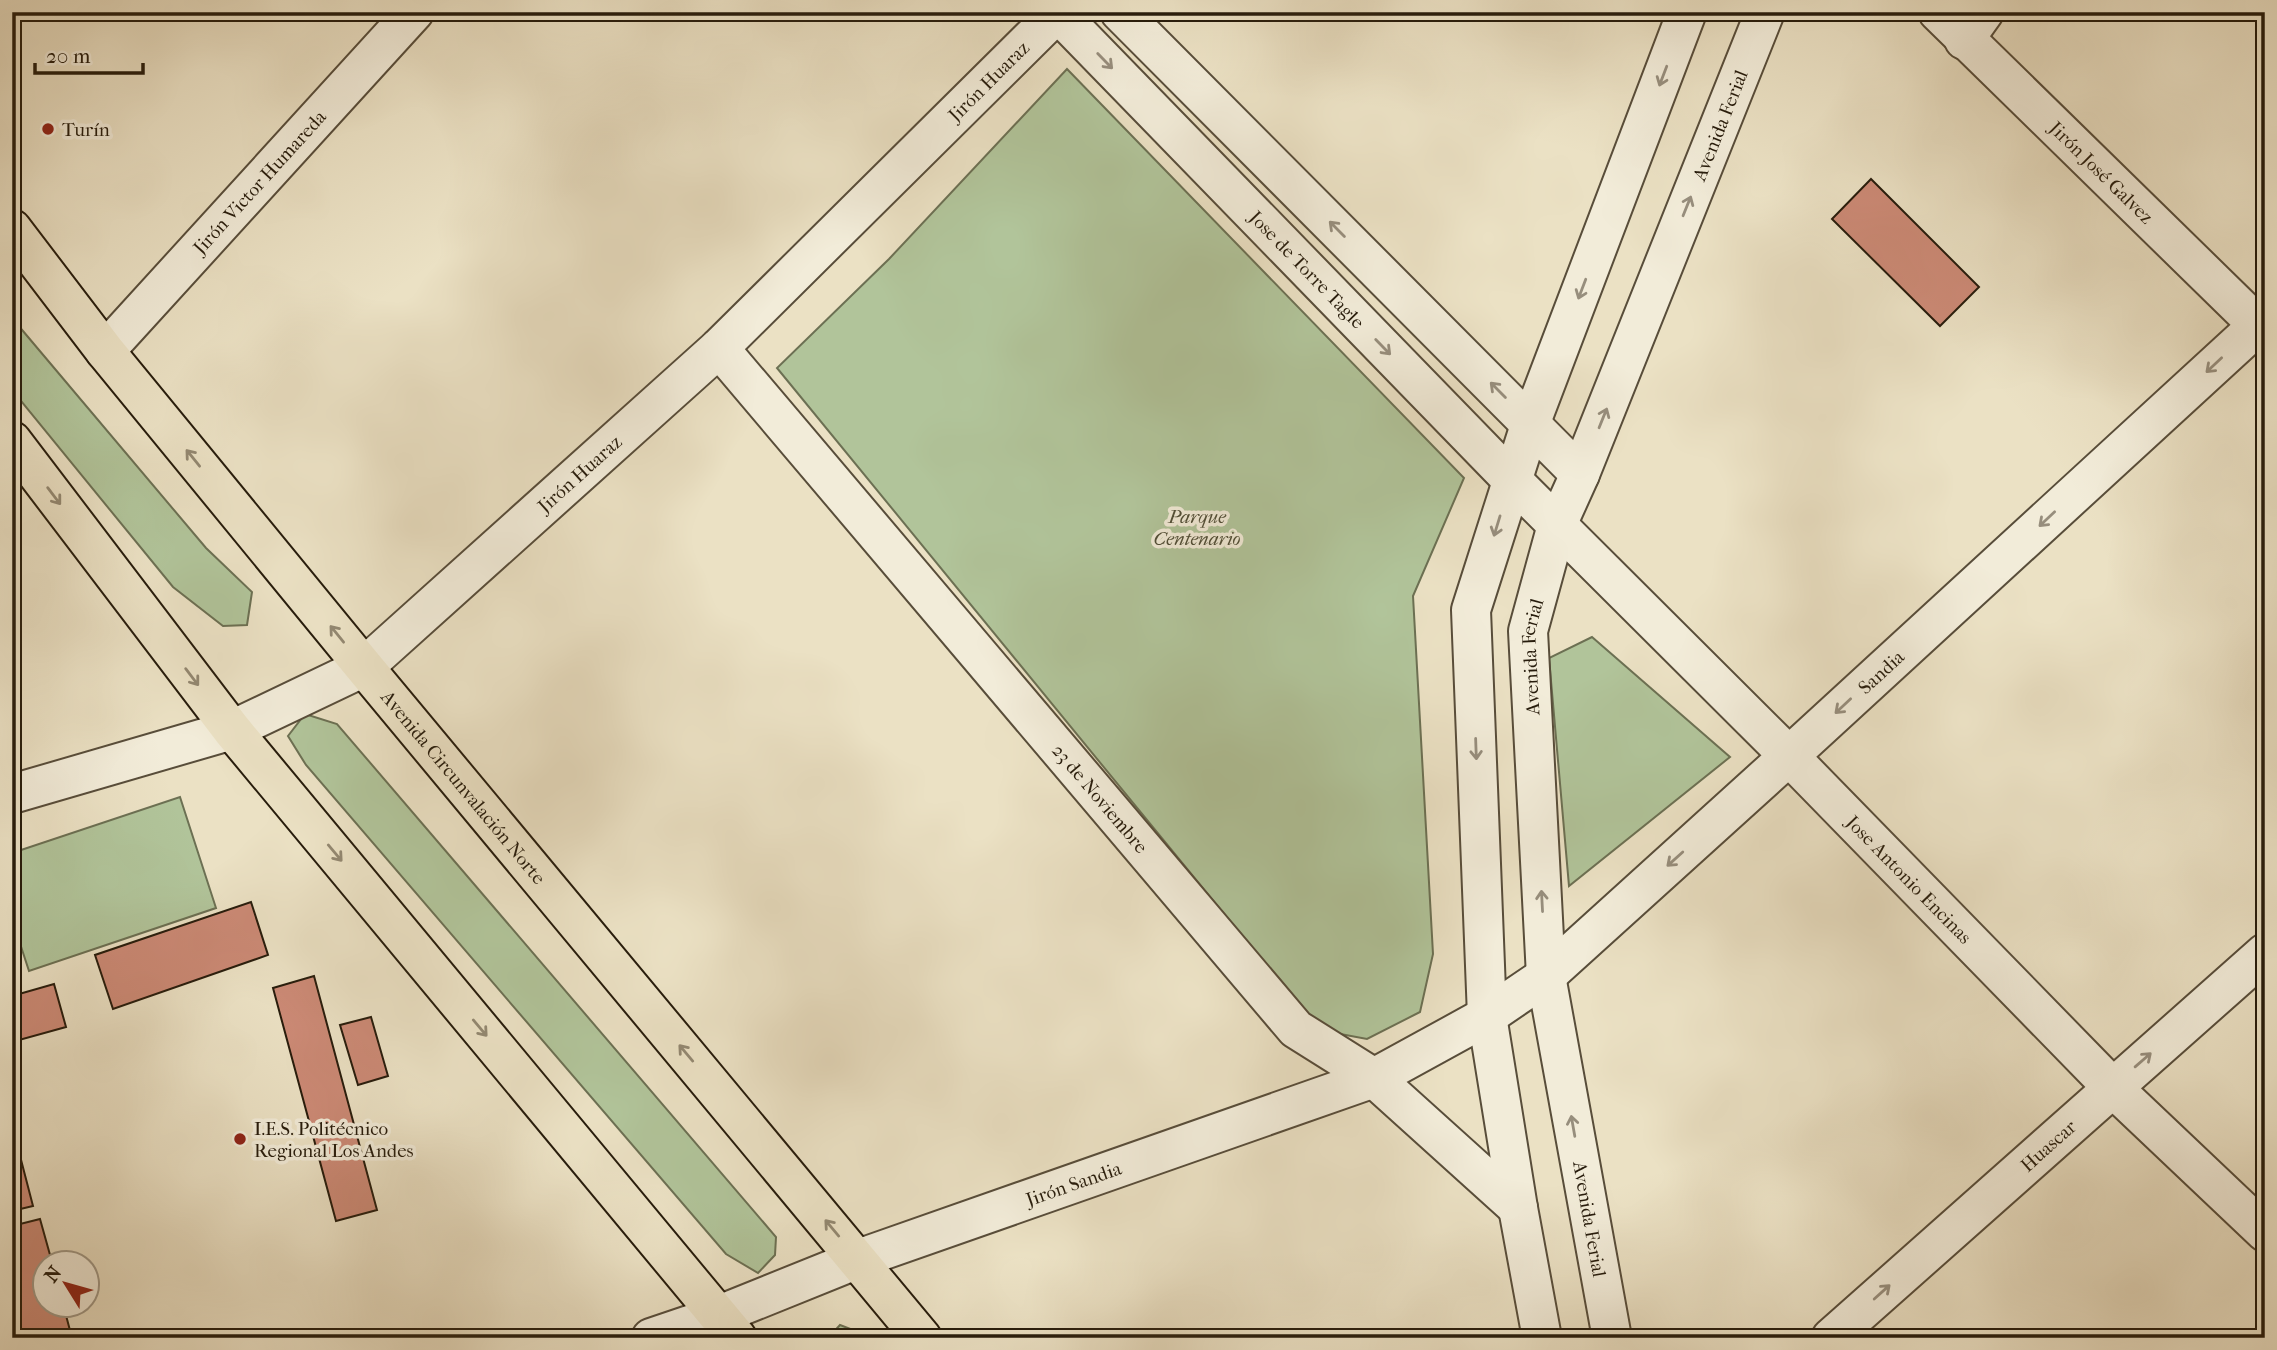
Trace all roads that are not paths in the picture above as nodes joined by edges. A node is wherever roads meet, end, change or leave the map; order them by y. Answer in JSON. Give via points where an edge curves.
{"nodes":[{"id":1,"x":414,"y":12,"type":"edge"},
{"id":2,"x":1058,"y":12,"type":"edge"},
{"id":3,"x":1120,"y":12,"type":"edge"},
{"id":4,"x":1687,"y":12,"type":"edge"},
{"id":5,"x":1765,"y":12,"type":"edge"},
{"id":6,"x":1938,"y":12,"type":"edge"},
{"id":7,"x":1974,"y":26,"type":"edge"},
{"id":8,"x":12,"y":229,"type":"edge"},
{"id":9,"x":2262,"y":325,"type":"edge"},
{"id":10,"x":719,"y":348,"type":"junction"},
{"id":11,"x":105,"y":351,"type":"junction"},
{"id":12,"x":1531,"y":422,"type":"junction"},
{"id":13,"x":12,"y":442,"type":"edge"},
{"id":14,"x":1580,"y":474,"type":"junction"},
{"id":15,"x":1511,"y":479,"type":"junction"},
{"id":16,"x":1557,"y":525,"type":"junction"},
{"id":17,"x":364,"y":667,"type":"junction"},
{"id":18,"x":232,"y":730,"type":"junction"},
{"id":19,"x":1789,"y":756,"type":"junction"},
{"id":20,"x":12,"y":794,"type":"edge"},
{"id":21,"x":2265,"y":953,"type":"edge"},
{"id":22,"x":1546,"y":976,"type":"junction"},
{"id":23,"x":1488,"y":1016,"type":"junction"},
{"id":24,"x":1374,"y":1078,"type":"junction"},
{"id":25,"x":2112,"y":1087,"type":"junction"},
{"id":26,"x":1518,"y":1208,"type":"junction"},
{"id":27,"x":2265,"y":1232,"type":"edge"},
{"id":28,"x":858,"y":1259,"type":"junction"},
{"id":29,"x":728,"y":1326,"type":"edge"},
{"id":30,"x":651,"y":1338,"type":"edge"},
{"id":31,"x":922,"y":1338,"type":"edge"},
{"id":32,"x":1542,"y":1338,"type":"edge"},
{"id":33,"x":1612,"y":1338,"type":"edge"},
{"id":34,"x":1831,"y":1338,"type":"edge"}],
"edges":[{"from":1,"to":11,"type":"street","name":"Jirón Victor Humareda"},
{"from":2,"to":10,"type":"street","name":"Jirón Huaraz"},
{"from":2,"to":15,"type":"street","name":"Jose de Torre Tagle","one_way":true},
{"from":12,"to":3,"type":"street","one_way":true},
{"from":4,"to":12,"type":"street","one_way":true},
{"from":14,"to":5,"type":"street","name":"Avenida Ferial","one_way":true},
{"from":6,"to":7,"type":"street","name":"Jirón José Galvez"},
{"from":7,"to":9,"type":"street","name":"Jirón José Galvez"},
{"from":8,"to":11,"type":"highway","name":"Avenida Circunvalación Norte"},
{"from":9,"to":19,"type":"street","name":"Sandia","one_way":true},
{"from":10,"to":17,"type":"street","name":"Jirón Huaraz"},
{"from":10,"to":24,"type":"street","name":"23 de Noviembre","via":[[1296,1029]]},
{"from":17,"to":11,"type":"highway","name":"Avenida Circunvalación Norte","one_way":true},
{"from":12,"to":14,"type":"street"},
{"from":12,"to":15,"type":"street"},
{"from":13,"to":18,"type":"highway","one_way":true},
{"from":14,"to":16,"type":"street","name":"Avenida Ferial"},
{"from":15,"to":16,"type":"street","name":"Jose de Torre Tagle"},
{"from":15,"to":23,"type":"street","one_way":true,"via":[[1471,610]]},
{"from":16,"to":19,"type":"street","name":"Jose Antonio Encinas"},
{"from":22,"to":16,"type":"street","name":"Avenida Ferial","one_way":true,"via":[[1528,631]]},
{"from":17,"to":18,"type":"street","name":"Jirón Huaraz"},
{"from":28,"to":17,"type":"highway","name":"Avenida Circunvalación Norte","one_way":true},
{"from":18,"to":20,"type":"street","name":"Jirón Huaraz"},
{"from":18,"to":29,"type":"highway","one_way":true},
{"from":19,"to":22,"type":"street","name":"Sandia","one_way":true},
{"from":19,"to":25,"type":"street","name":"Jose Antonio Encinas"},
{"from":25,"to":21,"type":"street","name":"Huascar","one_way":true},
{"from":22,"to":23,"type":"street","name":"Sandia"},
{"from":33,"to":22,"type":"street","name":"Avenida Ferial","one_way":true},
{"from":23,"to":24,"type":"street","name":"Jirón Sandia"},
{"from":23,"to":26,"type":"street"},
{"from":24,"to":26,"type":"street","name":"23 de Noviembre"},
{"from":24,"to":28,"type":"street","name":"Jirón Sandia"},
{"from":25,"to":27,"type":"street","name":"Jose Antonio Encinas"},
{"from":34,"to":25,"type":"street","name":"Huascar","one_way":true},
{"from":26,"to":32,"type":"street"},
{"from":28,"to":29,"type":"street","name":"Jirón Sandia"},
{"from":28,"to":31,"type":"highway","name":"Avenida Circunvalación Norte"},
{"from":29,"to":30,"type":"street","name":"Jirón Sandia"}]}
